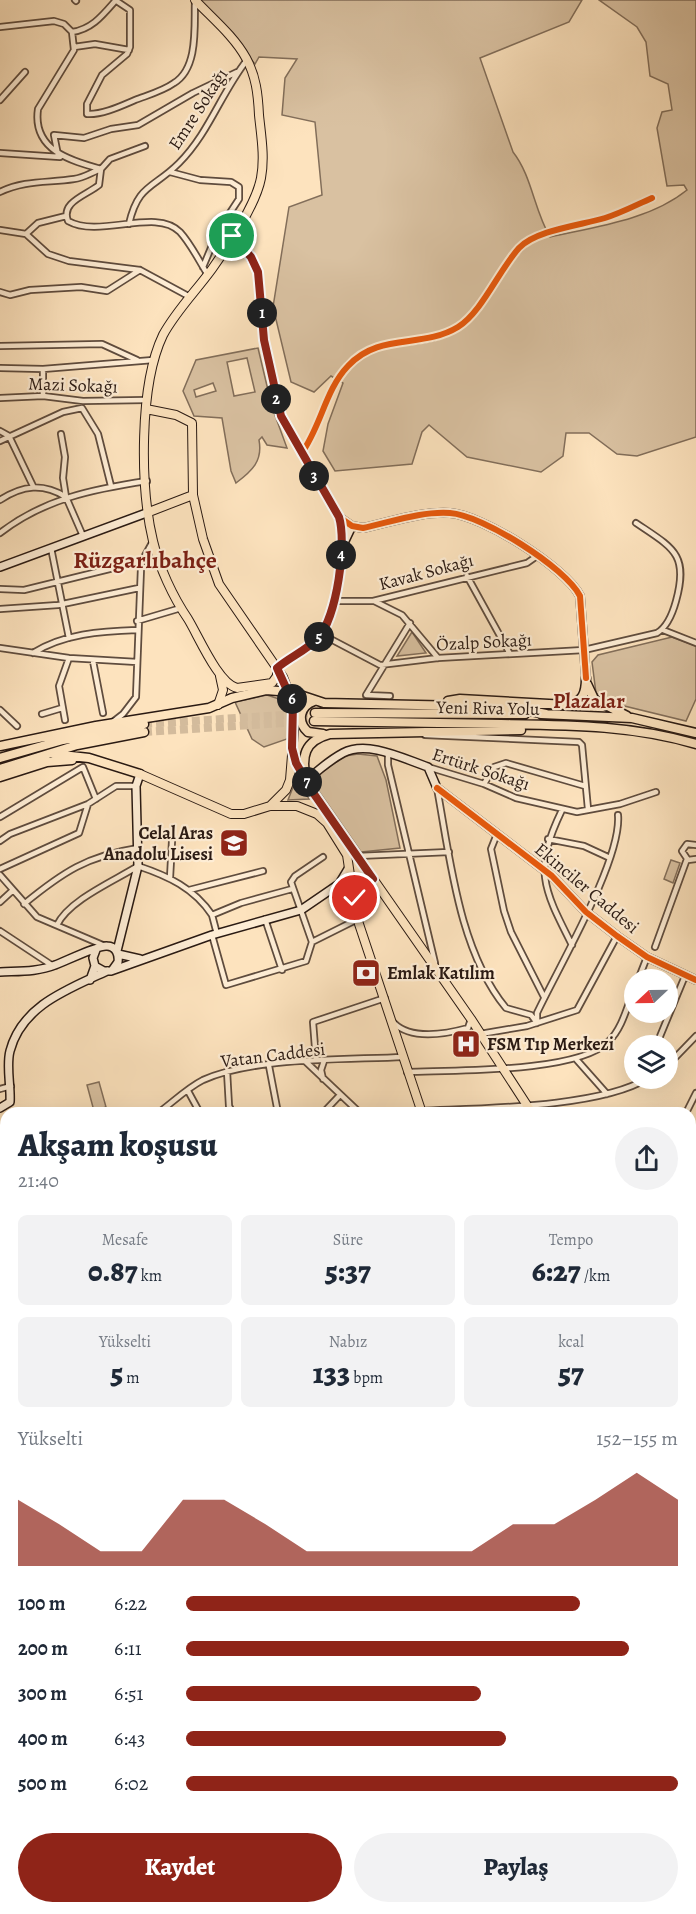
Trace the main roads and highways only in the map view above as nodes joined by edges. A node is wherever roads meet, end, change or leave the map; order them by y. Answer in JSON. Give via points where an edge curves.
{"nodes":[{"id":1,"x":195,"y":0,"type":"edge"},
{"id":2,"x":146,"y":409,"type":"junction"},
{"id":3,"x":193,"y":495,"type":"junction"},
{"id":4,"x":150,"y":512,"type":"junction"},
{"id":5,"x":277,"y":665,"type":"junction"},
{"id":6,"x":220,"y":675,"type":"junction"},
{"id":7,"x":291,"y":692,"type":"junction"},
{"id":8,"x":314,"y":701,"type":"junction"},
{"id":9,"x":437,"y":704,"type":"junction"},
{"id":10,"x":217,"y":706,"type":"junction"},
{"id":11,"x":546,"y":714,"type":"junction"},
{"id":12,"x":632,"y":718,"type":"junction"},
{"id":13,"x":597,"y":728,"type":"junction"},
{"id":14,"x":696,"y":733,"type":"edge"},
{"id":15,"x":330,"y":734,"type":"junction"},
{"id":16,"x":696,"y":744,"type":"edge"},
{"id":17,"x":0,"y":746,"type":"edge"},
{"id":18,"x":292,"y":748,"type":"junction"},
{"id":19,"x":49,"y":754,"type":"junction"},
{"id":20,"x":89,"y":758,"type":"junction"},
{"id":21,"x":0,"y":759,"type":"edge"},
{"id":22,"x":0,"y":769,"type":"edge"},
{"id":23,"x":140,"y":774,"type":"joint"},
{"id":24,"x":0,"y":777,"type":"edge"},
{"id":25,"x":306,"y":781,"type":"junction"},
{"id":26,"x":314,"y":794,"type":"junction"},
{"id":27,"x":270,"y":806,"type":"junction"},
{"id":28,"x":304,"y":807,"type":"junction"},
{"id":29,"x":373,"y":879,"type":"junction"},
{"id":30,"x":357,"y":917,"type":"junction"},
{"id":31,"x":420,"y":1107,"type":"edge"},
{"id":32,"x":528,"y":1107,"type":"edge"}],
"edges":[{"from":1,"to":2,"type":"main road","via":[[247,60],[257,88],[261,179],[255,198],[208,275],[165,332],[153,360]]},
{"from":2,"to":3,"type":"main road","via":[[192,423]]},
{"from":2,"to":4,"type":"main road"},
{"from":3,"to":4,"type":"main road"},
{"from":3,"to":5,"type":"main road","via":[[219,584]]},
{"from":4,"to":6,"type":"main road","via":[[153,541],[180,608]]},
{"from":5,"to":6,"type":"main road","via":[[272,683],[232,687]]},
{"from":5,"to":7,"type":"main road"},
{"from":6,"to":10,"type":"main road","via":[[223,690]]},
{"from":7,"to":8,"type":"highway"},
{"from":7,"to":10,"type":"highway","via":[[259,691]]},
{"from":7,"to":18,"type":"main road","via":[[295,718]]},
{"from":8,"to":9,"type":"highway"},
{"from":8,"to":15,"type":"highway","via":[[303,708],[302,725],[310,733]]},
{"from":9,"to":11,"type":"highway","via":[[511,707]]},
{"from":9,"to":12,"type":"highway","via":[[460,699],[567,705],[584,696],[586,678],[594,699]]},
{"from":10,"to":17,"type":"highway"},
{"from":11,"to":12,"type":"highway"},
{"from":11,"to":13,"type":"highway","name":"Yeni Riva Yolu","via":[[315,717]]},
{"from":12,"to":14,"type":"highway"},
{"from":13,"to":15,"type":"highway"},
{"from":13,"to":16,"type":"highway","name":"Yeni Riva Yolu","via":[[669,736]]},
{"from":15,"to":25,"type":"highway","via":[[316,738],[305,749]]},
{"from":18,"to":25,"type":"main road"},
{"from":18,"to":27,"type":"main road","via":[[289,786]]},
{"from":19,"to":20,"type":"highway"},
{"from":19,"to":21,"type":"highway","via":[[144,728],[63,740]]},
{"from":19,"to":22,"type":"highway"},
{"from":20,"to":23,"type":"highway"},
{"from":20,"to":24,"type":"highway","via":[[47,762]]},
{"from":23,"to":27,"type":"main road","via":[[231,814]]},
{"from":25,"to":26,"type":"main road"},
{"from":26,"to":28,"type":"main road","via":[[312,802]]},
{"from":26,"to":29,"type":"main road"},
{"from":27,"to":28,"type":"main road"},
{"from":28,"to":30,"type":"main road","via":[[327,823],[347,855]]},
{"from":29,"to":30,"type":"main road","via":[[360,884],[355,898]]},
{"from":29,"to":32,"type":"main road"},
{"from":30,"to":31,"type":"main road"}]}
